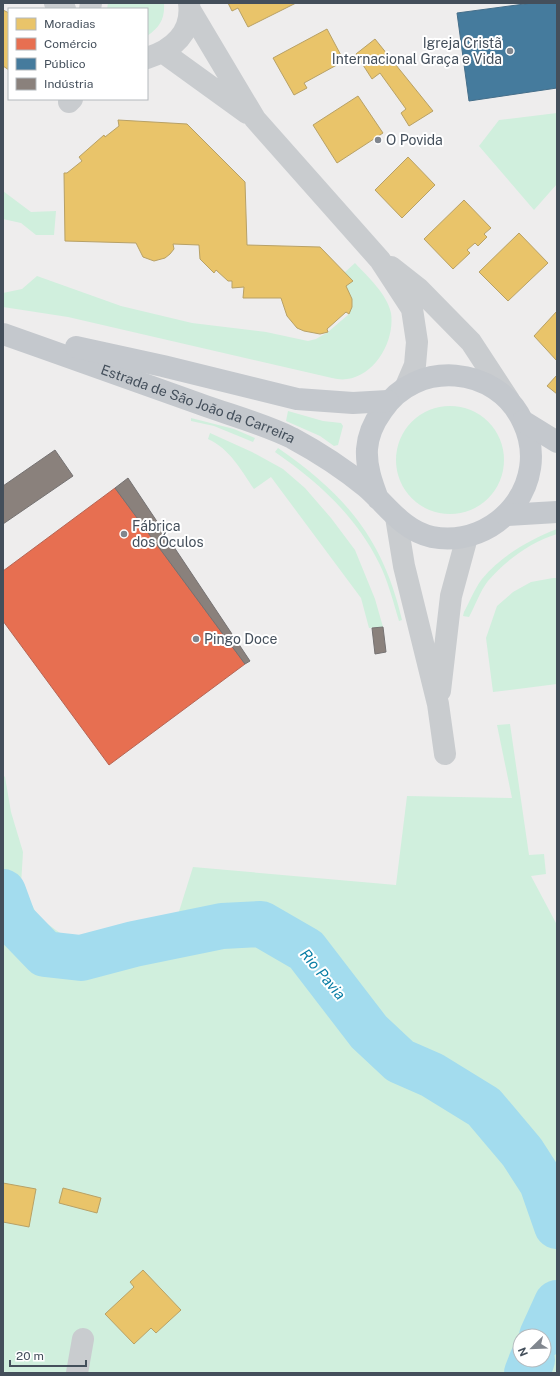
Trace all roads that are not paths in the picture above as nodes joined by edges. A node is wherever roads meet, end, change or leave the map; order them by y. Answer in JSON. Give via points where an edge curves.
{"nodes":[{"id":1,"x":190,"y":6,"type":"edge"},
{"id":2,"x":151,"y":56,"type":"edge"},
{"id":3,"x":255,"y":119,"type":"junction"},
{"id":4,"x":380,"y":260,"type":"junction"},
{"id":5,"x":3,"y":333,"type":"edge"},
{"id":6,"x":406,"y":386,"type":"junction"},
{"id":7,"x":388,"y":401,"type":"junction"},
{"id":8,"x":518,"y":413,"type":"junction"},
{"id":9,"x":557,"y":442,"type":"edge"},
{"id":10,"x":378,"y":499,"type":"junction"},
{"id":11,"x":557,"y":512,"type":"edge"},
{"id":12,"x":506,"y":515,"type":"junction"},
{"id":13,"x":396,"y":517,"type":"junction"},
{"id":14,"x":467,"y":537,"type":"junction"},
{"id":15,"x":438,"y":704,"type":"junction"},
{"id":16,"x":445,"y":754,"type":"dead end"},
{"id":17,"x":83,"y":1338,"type":"dead end"},
{"id":18,"x":77,"y":1373,"type":"edge"}],
"edges":[{"from":1,"to":2,"type":"street","via":[[186,27],[177,42]]},
{"from":1,"to":3,"type":"street"},
{"from":2,"to":3,"type":"street"},
{"from":3,"to":4,"type":"street"},
{"from":4,"to":6,"type":"street","via":[[412,309],[417,342],[415,365]]},
{"from":4,"to":8,"type":"street","via":[[419,289],[471,342]]},
{"from":5,"to":7,"type":"main road","name":"Estrada de São João da Carreira","via":[[163,366],[297,399],[354,403]]},
{"from":5,"to":10,"type":"main road","name":"Estrada de São João da Carreira","via":[[290,437],[342,469]]},
{"from":6,"to":7,"type":"main road"},
{"from":6,"to":8,"type":"main road","via":[[429,377],[452,374],[476,379],[493,388]]},
{"from":7,"to":10,"type":"main road","via":[[374,423],[367,448],[369,474]]},
{"from":8,"to":9,"type":"main road"},
{"from":8,"to":12,"type":"main road","name":"Estrada de São João da Carreira","via":[[529,440],[530,461],[519,499]]},
{"from":10,"to":13,"type":"main road","name":"Estrada de São João da Carreira"},
{"from":11,"to":12,"type":"main road"},
{"from":12,"to":14,"type":"main road","name":"Estrada de São João da Carreira","via":[[488,528]]},
{"from":13,"to":14,"type":"main road","name":"Estrada de São João da Carreira","via":[[412,530],[429,536],[448,539]]},
{"from":13,"to":15,"type":"street","via":[[406,574]]},
{"from":14,"to":15,"type":"street","via":[[451,596]]},
{"from":15,"to":16,"type":"street"},
{"from":17,"to":18,"type":"street"}]}
